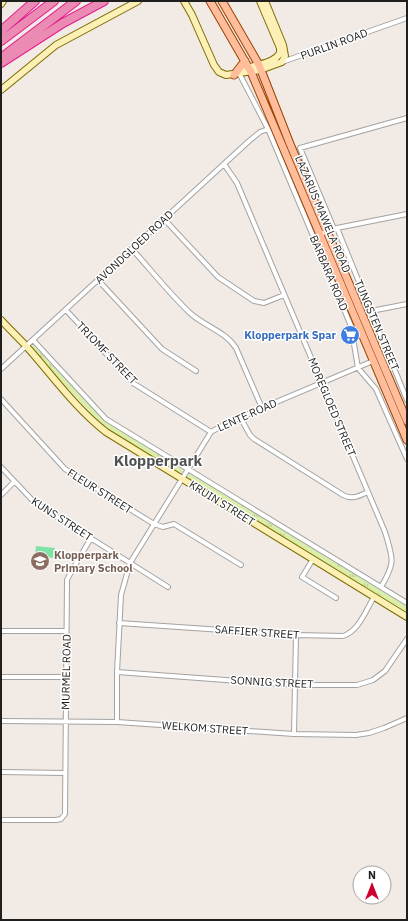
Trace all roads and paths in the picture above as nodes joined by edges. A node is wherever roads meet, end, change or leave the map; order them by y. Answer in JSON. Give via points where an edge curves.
{"nodes":[{"id":1,"x":3,"y":1,"type":"edge"},
{"id":2,"x":35,"y":1,"type":"edge"},
{"id":3,"x":54,"y":1,"type":"edge"},
{"id":4,"x":76,"y":1,"type":"edge"},
{"id":5,"x":104,"y":1,"type":"edge"},
{"id":6,"x":138,"y":1,"type":"edge"},
{"id":7,"x":184,"y":1,"type":"edge"},
{"id":8,"x":210,"y":1,"type":"edge"},
{"id":9,"x":222,"y":1,"type":"edge"},
{"id":10,"x":260,"y":1,"type":"edge"},
{"id":11,"x":265,"y":1,"type":"edge"},
{"id":12,"x":1,"y":4,"type":"edge"},
{"id":13,"x":407,"y":18,"type":"edge"},
{"id":14,"x":1,"y":31,"type":"edge"},
{"id":15,"x":1,"y":41,"type":"edge"},
{"id":16,"x":1,"y":59,"type":"edge"},
{"id":17,"x":282,"y":62,"type":"junction"},
{"id":18,"x":1,"y":64,"type":"edge"},
{"id":19,"x":248,"y":67,"type":"junction"},
{"id":20,"x":259,"y":67,"type":"junction"},
{"id":21,"x":238,"y":73,"type":"junction"},
{"id":22,"x":1,"y":90,"type":"edge"},
{"id":23,"x":407,"y":118,"type":"edge"},
{"id":24,"x":268,"y":129,"type":"junction"},
{"id":25,"x":224,"y":164,"type":"junction"},
{"id":26,"x":407,"y":214,"type":"edge"},
{"id":27,"x":164,"y":219,"type":"junction"},
{"id":28,"x":336,"y":229,"type":"junction"},
{"id":29,"x":323,"y":232,"type":"junction"},
{"id":30,"x":132,"y":249,"type":"junction"},
{"id":31,"x":98,"y":280,"type":"junction"},
{"id":32,"x":284,"y":295,"type":"junction"},
{"id":33,"x":407,"y":304,"type":"edge"},
{"id":34,"x":66,"y":310,"type":"junction"},
{"id":35,"x":371,"y":311,"type":"junction"},
{"id":36,"x":1,"y":320,"type":"edge"},
{"id":37,"x":371,"y":335,"type":"junction"},
{"id":38,"x":33,"y":340,"type":"junction"},
{"id":39,"x":26,"y":346,"type":"junction"},
{"id":40,"x":373,"y":361,"type":"junction"},
{"id":41,"x":358,"y":368,"type":"junction"},
{"id":42,"x":1,"y":369,"type":"edge"},
{"id":43,"x":196,"y":371,"type":"dead end"},
{"id":44,"x":322,"y":383,"type":"junction"},
{"id":45,"x":406,"y":397,"type":"edge"},
{"id":46,"x":1,"y":399,"type":"edge"},
{"id":47,"x":262,"y":408,"type":"junction"},
{"id":48,"x":240,"y":417,"type":"junction"},
{"id":49,"x":407,"y":421,"type":"edge"},
{"id":50,"x":211,"y":432,"type":"junction"},
{"id":51,"x":407,"y":440,"type":"edge"},
{"id":52,"x":407,"y":459,"type":"edge"},
{"id":53,"x":1,"y":467,"type":"edge"},
{"id":54,"x":188,"y":469,"type":"junction"},
{"id":55,"x":182,"y":479,"type":"junction"},
{"id":56,"x":14,"y":482,"type":"junction"},
{"id":57,"x":368,"y":492,"type":"junction"},
{"id":58,"x":1,"y":495,"type":"edge"},
{"id":59,"x":154,"y":524,"type":"junction"},
{"id":60,"x":91,"y":538,"type":"junction"},
{"id":61,"x":313,"y":559,"type":"junction"},
{"id":62,"x":130,"y":563,"type":"junction"},
{"id":63,"x":241,"y":565,"type":"dead end"},
{"id":64,"x":168,"y":586,"type":"dead end"},
{"id":65,"x":381,"y":587,"type":"junction"},
{"id":66,"x":374,"y":597,"type":"junction"},
{"id":67,"x":336,"y":598,"type":"dead end"},
{"id":68,"x":407,"y":603,"type":"edge"},
{"id":69,"x":407,"y":617,"type":"edge"},
{"id":70,"x":119,"y":622,"type":"junction"},
{"id":71,"x":1,"y":631,"type":"edge"},
{"id":72,"x":66,"y":631,"type":"junction"},
{"id":73,"x":296,"y":635,"type":"junction"},
{"id":74,"x":407,"y":639,"type":"edge"},
{"id":75,"x":117,"y":672,"type":"junction"},
{"id":76,"x":1,"y":677,"type":"edge"},
{"id":77,"x":66,"y":677,"type":"junction"},
{"id":78,"x":295,"y":685,"type":"junction"},
{"id":79,"x":407,"y":718,"type":"edge"},
{"id":80,"x":1,"y":721,"type":"edge"},
{"id":81,"x":65,"y":721,"type":"junction"},
{"id":82,"x":117,"y":722,"type":"junction"},
{"id":83,"x":294,"y":734,"type":"junction"},
{"id":84,"x":1,"y":772,"type":"edge"},
{"id":85,"x":65,"y":773,"type":"junction"},
{"id":86,"x":1,"y":820,"type":"edge"}],
"edges":[{"from":1,"to":12,"type":"main road"},
{"from":2,"to":14,"type":"highway"},
{"from":3,"to":15,"type":"highway"},
{"from":4,"to":16,"type":"highway"},
{"from":5,"to":18,"type":"highway","via":[[63,23]]},
{"from":6,"to":22,"type":"main road","via":[[54,46]]},
{"from":7,"to":21,"type":"main road","via":[[216,68],[226,76]]},
{"from":8,"to":19,"type":"main road","name":"LAZARUS MAWELA ROAD"},
{"from":9,"to":20,"type":"main road","name":"LAZARUS MAWELA ROAD"},
{"from":10,"to":20,"type":"main road","via":[[280,51],[278,57]]},
{"from":11,"to":17,"type":"main road","via":[[285,49]]},
{"from":13,"to":17,"type":"street","name":"PURLIN ROAD"},
{"from":17,"to":20,"type":"main road","name":"PURLIN ROAD"},
{"from":19,"to":20,"type":"main road"},
{"from":19,"to":21,"type":"main road"},
{"from":19,"to":21,"type":"main road"},
{"from":19,"to":29,"type":"main road","name":"LAZARUS MAWELA ROAD"},
{"from":20,"to":29,"type":"main road","name":"LAZARUS MAWELA ROAD"},
{"from":21,"to":24,"type":"street","name":"BARBARA ROAD"},
{"from":23,"to":28,"type":"street","name":"TUNGSTEN STREET","via":[[300,148]]},
{"from":24,"to":25,"type":"street","name":"AVONDGLOED ROAD","via":[[260,132]]},
{"from":24,"to":41,"type":"street","name":"BARBARA ROAD","via":[[351,326]]},
{"from":25,"to":27,"type":"street","name":"AVONDGLOED ROAD"},
{"from":25,"to":32,"type":"street","name":"MOREGLOED STREET","via":[[235,179]]},
{"from":26,"to":28,"type":"street"},
{"from":27,"to":30,"type":"street","name":"AVONDGLOED ROAD"},
{"from":27,"to":32,"type":"street","via":[[218,277],[236,290],[261,304]]},
{"from":28,"to":29,"type":"street"},
{"from":28,"to":35,"type":"street","name":"TUNGSTEN STREET"},
{"from":29,"to":37,"type":"main road","name":"LAZARUS MAWELA ROAD"},
{"from":29,"to":40,"type":"main road","name":"LAZARUS MAWELA ROAD"},
{"from":30,"to":31,"type":"street","name":"AVONDGLOED ROAD"},
{"from":30,"to":47,"type":"street","via":[[190,314],[232,343]]},
{"from":31,"to":34,"type":"street","name":"AVONDGLOED ROAD"},
{"from":31,"to":43,"type":"street","via":[[162,349]]},
{"from":32,"to":44,"type":"street","name":"MOREGLOED STREET"},
{"from":33,"to":35,"type":"street"},
{"from":34,"to":38,"type":"street","name":"AVONDGLOED ROAD"},
{"from":34,"to":50,"type":"street","name":"TRIOMF STREET","via":[[133,383]]},
{"from":35,"to":45,"type":"street","name":"TUNGSTEN STREET"},
{"from":36,"to":39,"type":"main road","name":"KRUIN STREET"},
{"from":37,"to":40,"type":"main road"},
{"from":37,"to":49,"type":"main road","name":"LAZARUS MAWELA ROAD"},
{"from":38,"to":39,"type":"street","name":"AVONDGLOED ROAD"},
{"from":38,"to":54,"type":"street","name":"KRUIN STREET","via":[[106,419]]},
{"from":39,"to":42,"type":"street","name":"AVONDGLOED ROAD"},
{"from":39,"to":55,"type":"main road","name":"KRUIN STREET","via":[[95,423]]},
{"from":40,"to":41,"type":"street","name":"LENTE ROAD"},
{"from":40,"to":51,"type":"main road","name":"LAZARUS MAWELA ROAD"},
{"from":41,"to":44,"type":"street","name":"LENTE ROAD"},
{"from":41,"to":52,"type":"street","via":[[376,389]]},
{"from":44,"to":47,"type":"street","name":"LENTE ROAD"},
{"from":44,"to":57,"type":"street","name":"MOREGLOED STREET"},
{"from":46,"to":59,"type":"street","name":"FLEUR STREET","via":[[65,469]]},
{"from":47,"to":48,"type":"street","name":"LENTE ROAD"},
{"from":48,"to":50,"type":"street","name":"LENTE ROAD"},
{"from":48,"to":57,"type":"street","via":[[254,439],[348,498],[355,498]]},
{"from":50,"to":54,"type":"street","name":"LENTE ROAD"},
{"from":53,"to":56,"type":"street","name":"KUNS STREET"},
{"from":54,"to":55,"type":"street","name":"LENTE ROAD"},
{"from":54,"to":65,"type":"street","name":"KRUIN STREET"},
{"from":55,"to":59,"type":"street","name":"LENTE ROAD"},
{"from":55,"to":61,"type":"main road","name":"KRUIN STREET"},
{"from":56,"to":58,"type":"street"},
{"from":56,"to":60,"type":"street","name":"KUNS STREET","via":[[35,504]]},
{"from":57,"to":65,"type":"street","name":"MOREGLOED STREET","via":[[392,556],[391,569]]},
{"from":59,"to":62,"type":"street","name":"LENTE ROAD"},
{"from":59,"to":63,"type":"street","via":[[163,527],[174,524]]},
{"from":60,"to":62,"type":"street","name":"KUNS STREET"},
{"from":60,"to":72,"type":"street","name":"MURMEL ROAD","via":[[67,579]]},
{"from":61,"to":66,"type":"main road","name":"KRUIN STREET"},
{"from":61,"to":67,"type":"street","via":[[302,577]]},
{"from":62,"to":64,"type":"street","name":"KUNS STREET"},
{"from":62,"to":70,"type":"street","name":"LENTE ROAD","via":[[122,591]]},
{"from":65,"to":68,"type":"street","name":"KRUIN STREET"},
{"from":66,"to":69,"type":"main road","name":"KRUIN STREET"},
{"from":66,"to":73,"type":"street","name":"SAFFIER STREET","via":[[358,625],[349,634]]},
{"from":70,"to":73,"type":"street","name":"SAFFIER STREET"},
{"from":70,"to":75,"type":"street","name":"LENTE ROAD"},
{"from":71,"to":72,"type":"street"},
{"from":72,"to":77,"type":"street","name":"MURMEL ROAD"},
{"from":73,"to":78,"type":"street"},
{"from":74,"to":78,"type":"street","name":"SONNIG STREET","via":[[385,671],[370,681],[357,685]]},
{"from":75,"to":78,"type":"street","name":"SONNIG STREET"},
{"from":75,"to":82,"type":"street","name":"LENTE ROAD"},
{"from":76,"to":77,"type":"street"},
{"from":77,"to":81,"type":"street","name":"MURMEL ROAD"},
{"from":78,"to":83,"type":"street"},
{"from":79,"to":83,"type":"street","name":"WELKOM STREET","via":[[361,734]]},
{"from":80,"to":81,"type":"street","name":"WELKOM STREET"},
{"from":81,"to":82,"type":"street","name":"WELKOM STREET"},
{"from":81,"to":85,"type":"street","name":"MURMEL ROAD"},
{"from":82,"to":83,"type":"street","name":"WELKOM STREET"},
{"from":84,"to":85,"type":"street"},
{"from":85,"to":86,"type":"street","name":"MURMEL ROAD","via":[[65,813],[62,818]]}]}
